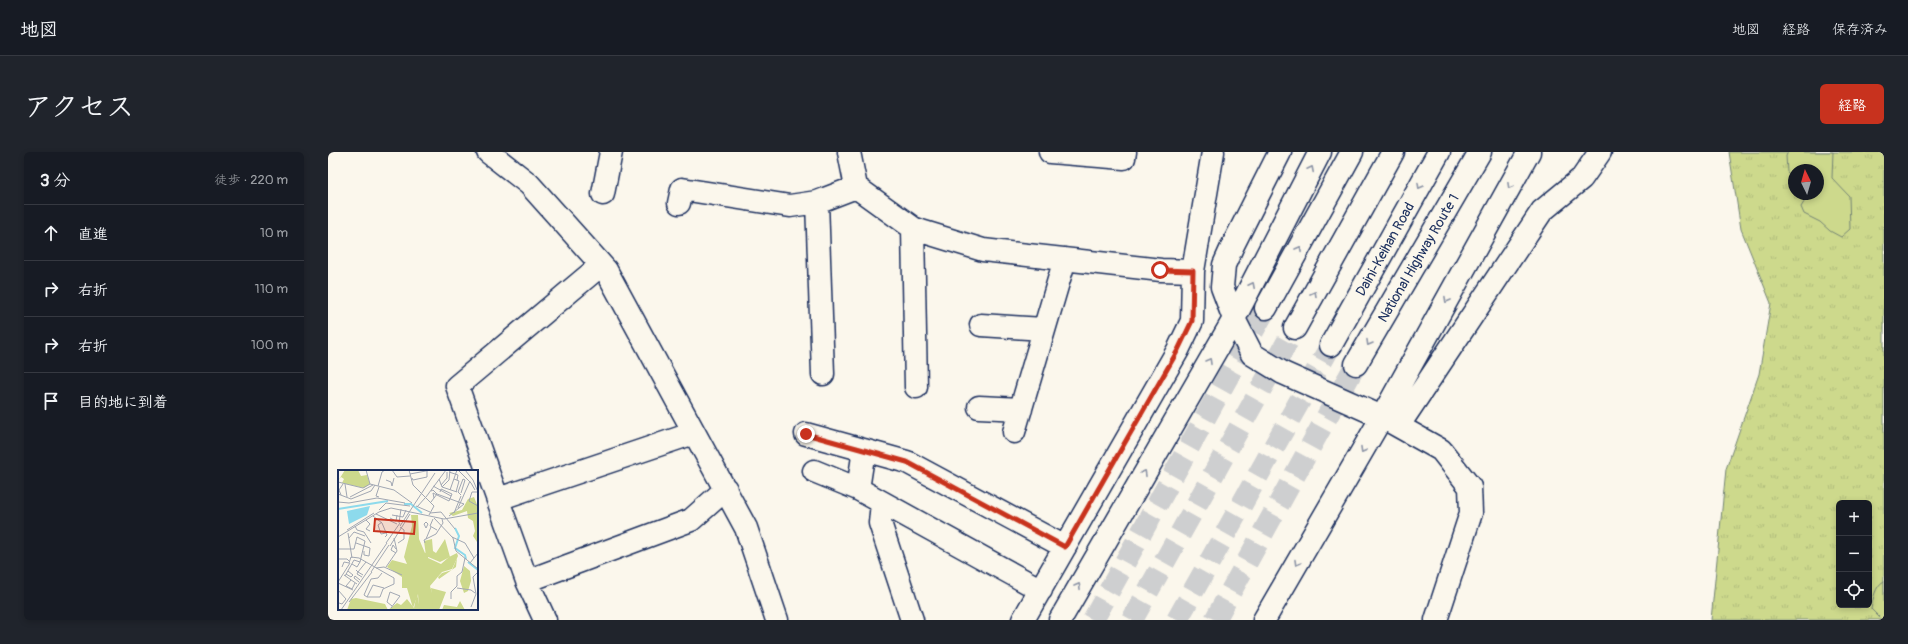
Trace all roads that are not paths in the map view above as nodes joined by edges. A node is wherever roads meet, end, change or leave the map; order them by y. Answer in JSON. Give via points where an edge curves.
{"nodes":[{"id":1,"x":488,"y":152,"type":"edge"},
{"id":2,"x":611,"y":152,"type":"edge"},
{"id":3,"x":849,"y":152,"type":"edge"},
{"id":4,"x":1050,"y":152,"type":"edge"},
{"id":5,"x":1125,"y":152,"type":"edge"},
{"id":6,"x":1213,"y":152,"type":"edge"},
{"id":7,"x":1280,"y":152,"type":"edge"},
{"id":8,"x":1320,"y":152,"type":"edge"},
{"id":9,"x":1352,"y":152,"type":"edge"},
{"id":10,"x":1394,"y":152,"type":"edge"},
{"id":11,"x":1440,"y":152,"type":"edge"},
{"id":12,"x":1480,"y":152,"type":"edge"},
{"id":13,"x":1529,"y":152,"type":"edge"},
{"id":14,"x":1600,"y":152,"type":"edge"},
{"id":15,"x":856,"y":186,"type":"junction"},
{"id":16,"x":604,"y":194,"type":"dead end"},
{"id":17,"x":817,"y":202,"type":"junction"},
{"id":18,"x":679,"y":203,"type":"dead end"},
{"id":19,"x":913,"y":228,"type":"junction"},
{"id":20,"x":1065,"y":259,"type":"junction"},
{"id":21,"x":601,"y":265,"type":"junction"},
{"id":22,"x":1193,"y":271,"type":"junction"},
{"id":23,"x":1266,"y":308,"type":"tunnel mouth"},
{"id":24,"x":1234,"y":319,"type":"junction"},
{"id":25,"x":981,"y":325,"type":"dead end"},
{"id":26,"x":1295,"y":328,"type":"tunnel mouth"},
{"id":27,"x":1044,"y":329,"type":"junction"},
{"id":28,"x":1331,"y":345,"type":"tunnel mouth"},
{"id":29,"x":1356,"y":364,"type":"tunnel mouth"},
{"id":30,"x":823,"y":374,"type":"dead end"},
{"id":31,"x":916,"y":387,"type":"dead end"},
{"id":32,"x":979,"y":407,"type":"dead end"},
{"id":33,"x":1021,"y":409,"type":"junction"},
{"id":34,"x":1390,"y":421,"type":"junction"},
{"id":35,"x":1014,"y":432,"type":"dead end"},
{"id":36,"x":694,"y":433,"type":"junction"},
{"id":37,"x":806,"y":434,"type":"dead end"},
{"id":38,"x":864,"y":450,"type":"junction"},
{"id":39,"x":814,"y":471,"type":"dead end"},
{"id":40,"x":726,"y":489,"type":"junction"},
{"id":41,"x":858,"y":489,"type":"junction"},
{"id":42,"x":498,"y":499,"type":"junction"},
{"id":43,"x":882,"y":503,"type":"junction"},
{"id":44,"x":1065,"y":547,"type":"junction"},
{"id":45,"x":527,"y":581,"type":"junction"},
{"id":46,"x":1041,"y":590,"type":"junction"},
{"id":47,"x":545,"y":620,"type":"edge"},
{"id":48,"x":777,"y":620,"type":"edge"},
{"id":49,"x":912,"y":620,"type":"edge"},
{"id":50,"x":1023,"y":620,"type":"edge"},
{"id":51,"x":1060,"y":620,"type":"edge"},
{"id":52,"x":1264,"y":620,"type":"edge"},
{"id":53,"x":1436,"y":620,"type":"edge"}],
"edges":[{"from":1,"to":21,"type":"main road","via":[[530,184]]},
{"from":2,"to":16,"type":"main road"},
{"from":3,"to":15,"type":"main road"},
{"from":4,"to":5,"type":"main road","via":[[1124,158]]},
{"from":6,"to":22,"type":"main road"},
{"from":7,"to":24,"type":"main road","via":[[1224,265],[1222,287]]},
{"from":24,"to":8,"type":"main road","one_way":true},
{"from":23,"to":9,"type":"main road","one_way":true},
{"from":26,"to":10,"type":"main road","one_way":true},
{"from":11,"to":28,"type":"main road","name":"Daini-Keihan Road","one_way":true},
{"from":12,"to":29,"type":"main road","name":"National Highway Route 1","one_way":true},
{"from":13,"to":34,"type":"main road","one_way":true},
{"from":14,"to":34,"type":"main road","via":[[1582,178],[1542,211]]},
{"from":15,"to":17,"type":"main road"},
{"from":15,"to":19,"type":"main road"},
{"from":17,"to":18,"type":"main road","via":[[790,206],[682,189]]},
{"from":17,"to":30,"type":"main road"},
{"from":19,"to":20,"type":"main road","via":[[983,250]]},
{"from":19,"to":31,"type":"main road"},
{"from":20,"to":22,"type":"main road"},
{"from":20,"to":27,"type":"main road"},
{"from":21,"to":36,"type":"main road"},
{"from":21,"to":42,"type":"main road","via":[[457,386]]},
{"from":22,"to":44,"type":"main road","via":[[1192,321],[1178,350]]},
{"from":24,"to":34,"type":"main road","via":[[1252,354],[1283,373]]},
{"from":51,"to":24,"type":"main road","one_way":true},
{"from":25,"to":27,"type":"main road"},
{"from":27,"to":33,"type":"main road"},
{"from":32,"to":33,"type":"main road"},
{"from":33,"to":35,"type":"main road"},
{"from":34,"to":52,"type":"main road","one_way":true},
{"from":34,"to":53,"type":"main road","via":[[1441,450],[1470,486],[1471,513]]},
{"from":36,"to":40,"type":"main road"},
{"from":36,"to":42,"type":"main road"},
{"from":37,"to":38,"type":"main road"},
{"from":38,"to":41,"type":"main road"},
{"from":38,"to":44,"type":"main road","via":[[907,462]]},
{"from":39,"to":41,"type":"main road"},
{"from":40,"to":45,"type":"main road","via":[[691,520]]},
{"from":40,"to":48,"type":"main road","via":[[746,528]]},
{"from":41,"to":43,"type":"main road"},
{"from":42,"to":45,"type":"main road"},
{"from":43,"to":46,"type":"main road"},
{"from":43,"to":49,"type":"main road","via":[[880,523]]},
{"from":44,"to":46,"type":"main road"},
{"from":45,"to":47,"type":"main road"},
{"from":46,"to":50,"type":"main road"}]}
